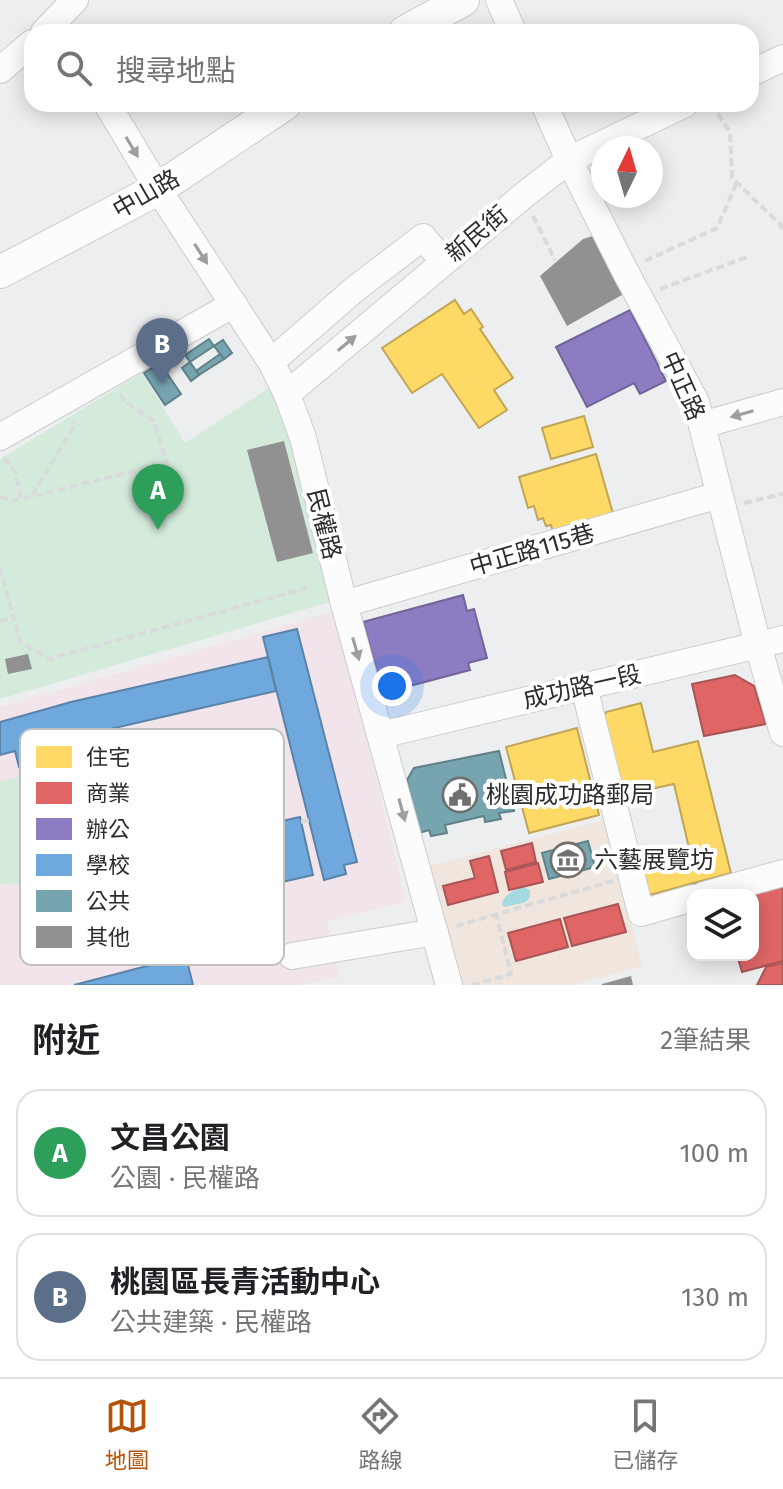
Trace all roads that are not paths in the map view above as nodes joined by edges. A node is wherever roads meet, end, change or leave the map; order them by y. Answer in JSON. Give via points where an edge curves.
{"nodes":[{"id":1,"x":41,"y":0,"type":"edge"},
{"id":2,"x":75,"y":0,"type":"edge"},
{"id":3,"x":499,"y":0,"type":"edge"},
{"id":4,"x":456,"y":2,"type":"edge"},
{"id":5,"x":52,"y":24,"type":"edge"},
{"id":6,"x":58,"y":24,"type":"edge"},
{"id":7,"x":419,"y":24,"type":"edge"},
{"id":8,"x":510,"y":24,"type":"edge"},
{"id":9,"x":24,"y":50,"type":"edge"},
{"id":10,"x":783,"y":58,"type":"edge"},
{"id":11,"x":759,"y":69,"type":"edge"},
{"id":12,"x":0,"y":70,"type":"edge"},
{"id":13,"x":112,"y":112,"type":"edge"},
{"id":14,"x":273,"y":112,"type":"edge"},
{"id":15,"x":548,"y":112,"type":"edge"},
{"id":16,"x":668,"y":112,"type":"edge"},
{"id":17,"x":569,"y":160,"type":"junction"},
{"id":18,"x":158,"y":189,"type":"junction"},
{"id":19,"x":444,"y":262,"type":"junction"},
{"id":20,"x":0,"y":272,"type":"edge"},
{"id":21,"x":234,"y":304,"type":"junction"},
{"id":22,"x":271,"y":362,"type":"junction"},
{"id":23,"x":287,"y":394,"type":"junction"},
{"id":24,"x":783,"y":402,"type":"edge"},
{"id":25,"x":702,"y":425,"type":"junction"},
{"id":26,"x":0,"y":437,"type":"edge"},
{"id":27,"x":721,"y":502,"type":"junction"},
{"id":28,"x":344,"y":604,"type":"junction"},
{"id":29,"x":770,"y":642,"type":"edge"},
{"id":30,"x":584,"y":687,"type":"junction"},
{"id":31,"x":783,"y":733,"type":"edge"},
{"id":32,"x":381,"y":735,"type":"junction"},
{"id":33,"x":783,"y":873,"type":"edge"},
{"id":34,"x":726,"y":889,"type":"edge"},
{"id":35,"x":687,"y":900,"type":"edge"},
{"id":36,"x":435,"y":932,"type":"junction"},
{"id":37,"x":292,"y":956,"type":"dead end"},
{"id":38,"x":449,"y":985,"type":"edge"}],
"edges":[{"from":1,"to":5,"type":"street"},
{"from":2,"to":6,"type":"street"},
{"from":3,"to":8,"type":"street"},
{"from":4,"to":7,"type":"main road"},
{"from":9,"to":12,"type":"street"},
{"from":10,"to":11,"type":"street"},
{"from":13,"to":18,"type":"street","name":"民權路","one_way":true},
{"from":14,"to":18,"type":"main road","name":"中山路"},
{"from":15,"to":17,"type":"street","name":"中正路"},
{"from":16,"to":17,"type":"street","name":"新民街"},
{"from":17,"to":19,"type":"street","name":"新民街"},
{"from":17,"to":25,"type":"street","name":"中正路","via":[[696,402]]},
{"from":18,"to":20,"type":"main road","name":"中山路"},
{"from":18,"to":21,"type":"street","name":"民權路","one_way":true},
{"from":19,"to":22,"type":"street","via":[[423,237]]},
{"from":23,"to":19,"type":"street","name":"新民街","one_way":true},
{"from":21,"to":22,"type":"street","name":"民權路"},
{"from":21,"to":26,"type":"street"},
{"from":22,"to":23,"type":"street","name":"民權路"},
{"from":23,"to":28,"type":"street","name":"民權路"},
{"from":24,"to":25,"type":"street","one_way":true},
{"from":25,"to":27,"type":"street","name":"中正路"},
{"from":27,"to":28,"type":"street","name":"中正路115巷"},
{"from":27,"to":29,"type":"street","name":"中正路"},
{"from":28,"to":32,"type":"street","name":"民權路","one_way":true},
{"from":29,"to":30,"type":"street","name":"成功路一段"},
{"from":29,"to":31,"type":"street","name":"中正路"},
{"from":30,"to":32,"type":"street","name":"成功路一段"},
{"from":30,"to":35,"type":"street","via":[[641,913]]},
{"from":32,"to":36,"type":"street","name":"民權路","one_way":true},
{"from":33,"to":34,"type":"street"},
{"from":36,"to":37,"type":"street"},
{"from":36,"to":38,"type":"street","name":"民權路"}]}
